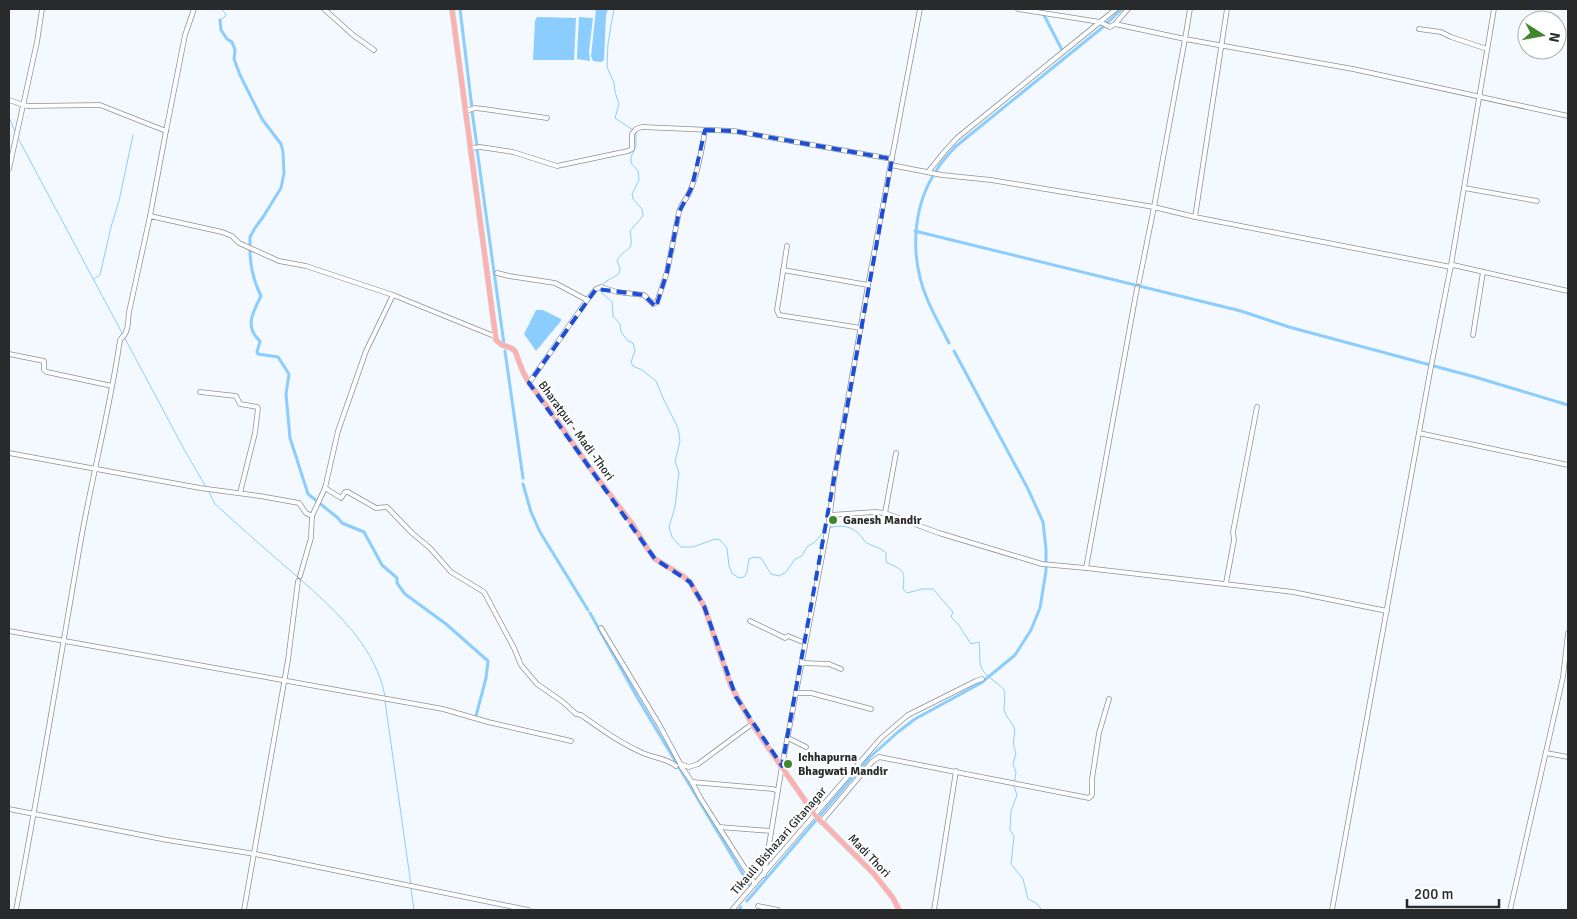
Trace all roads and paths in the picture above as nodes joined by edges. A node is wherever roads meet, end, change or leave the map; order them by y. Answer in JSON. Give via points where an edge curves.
{"nodes":[{"id":1,"x":42,"y":9,"type":"edge"},
{"id":2,"x":194,"y":9,"type":"edge"},
{"id":3,"x":324,"y":9,"type":"edge"},
{"id":4,"x":452,"y":9,"type":"edge"},
{"id":5,"x":920,"y":9,"type":"edge"},
{"id":6,"x":1018,"y":9,"type":"edge"},
{"id":7,"x":1116,"y":9,"type":"edge"},
{"id":8,"x":1128,"y":9,"type":"edge"},
{"id":9,"x":1190,"y":9,"type":"edge"},
{"id":10,"x":1227,"y":9,"type":"edge"},
{"id":11,"x":1494,"y":9,"type":"edge"},
{"id":12,"x":1103,"y":24,"type":"junction"},
{"id":13,"x":1115,"y":24,"type":"junction"},
{"id":14,"x":1419,"y":29,"type":"dead end"},
{"id":15,"x":1184,"y":39,"type":"junction"},
{"id":16,"x":1221,"y":45,"type":"junction"},
{"id":17,"x":1487,"y":49,"type":"junction"},
{"id":18,"x":374,"y":50,"type":"dead end"},
{"id":19,"x":1479,"y":97,"type":"junction"},
{"id":20,"x":9,"y":100,"type":"edge"},
{"id":21,"x":23,"y":105,"type":"junction"},
{"id":22,"x":466,"y":111,"type":"junction"},
{"id":23,"x":1568,"y":116,"type":"edge"},
{"id":24,"x":547,"y":118,"type":"dead end"},
{"id":25,"x":705,"y":130,"type":"junction"},
{"id":26,"x":166,"y":131,"type":"junction"},
{"id":27,"x":471,"y":148,"type":"junction"},
{"id":28,"x":892,"y":159,"type":"junction"},
{"id":29,"x":890,"y":165,"type":"junction"},
{"id":30,"x":9,"y":169,"type":"edge"},
{"id":31,"x":930,"y":173,"type":"junction"},
{"id":32,"x":1464,"y":188,"type":"junction"},
{"id":33,"x":1537,"y":201,"type":"dead end"},
{"id":34,"x":1154,"y":207,"type":"junction"},
{"id":35,"x":150,"y":216,"type":"junction"},
{"id":36,"x":1195,"y":217,"type":"junction"},
{"id":37,"x":787,"y":246,"type":"dead end"},
{"id":38,"x":1451,"y":267,"type":"junction"},
{"id":39,"x":783,"y":270,"type":"junction"},
{"id":40,"x":1483,"y":272,"type":"junction"},
{"id":41,"x":497,"y":273,"type":"dead end"},
{"id":42,"x":1139,"y":282,"type":"dead end"},
{"id":43,"x":868,"y":285,"type":"junction"},
{"id":44,"x":1138,"y":288,"type":"dead end"},
{"id":45,"x":1568,"y":291,"type":"edge"},
{"id":46,"x":393,"y":295,"type":"junction"},
{"id":47,"x":587,"y":300,"type":"junction"},
{"id":48,"x":861,"y":328,"type":"junction"},
{"id":49,"x":1473,"y":335,"type":"dead end"},
{"id":50,"x":494,"y":336,"type":"junction"},
{"id":51,"x":9,"y":354,"type":"edge"},
{"id":52,"x":529,"y":383,"type":"junction"},
{"id":53,"x":112,"y":386,"type":"junction"},
{"id":54,"x":200,"y":392,"type":"dead end"},
{"id":55,"x":1257,"y":407,"type":"dead end"},
{"id":56,"x":1419,"y":432,"type":"junction"},
{"id":57,"x":9,"y":453,"type":"edge"},
{"id":58,"x":896,"y":453,"type":"dead end"},
{"id":59,"x":1568,"y":465,"type":"edge"},
{"id":60,"x":95,"y":468,"type":"junction"},
{"id":61,"x":325,"y":488,"type":"junction"},
{"id":62,"x":240,"y":493,"type":"junction"},
{"id":63,"x":885,"y":513,"type":"junction"},
{"id":64,"x":830,"y":515,"type":"junction"},
{"id":65,"x":312,"y":516,"type":"junction"},
{"id":66,"x":1086,"y":568,"type":"junction"},
{"id":67,"x":1226,"y":583,"type":"junction"},
{"id":68,"x":1387,"y":611,"type":"junction"},
{"id":69,"x":750,"y":621,"type":"dead end"},
{"id":70,"x":601,"y":628,"type":"dead end"},
{"id":71,"x":9,"y":631,"type":"edge"},
{"id":72,"x":1568,"y":633,"type":"edge"},
{"id":73,"x":64,"y":641,"type":"junction"},
{"id":74,"x":805,"y":643,"type":"junction"},
{"id":75,"x":802,"y":663,"type":"junction"},
{"id":76,"x":841,"y":669,"type":"dead end"},
{"id":77,"x":982,"y":680,"type":"dead end"},
{"id":78,"x":284,"y":681,"type":"junction"},
{"id":79,"x":797,"y":693,"type":"junction"},
{"id":80,"x":1108,"y":700,"type":"dead end"},
{"id":81,"x":871,"y":709,"type":"dead end"},
{"id":82,"x":752,"y":724,"type":"junction"},
{"id":83,"x":788,"y":738,"type":"junction"},
{"id":84,"x":571,"y":741,"type":"dead end"},
{"id":85,"x":806,"y":747,"type":"dead end"},
{"id":86,"x":1546,"y":753,"type":"junction"},
{"id":87,"x":1568,"y":757,"type":"edge"},
{"id":88,"x":676,"y":766,"type":"dead end"},
{"id":89,"x":782,"y":766,"type":"junction"},
{"id":90,"x":682,"y":767,"type":"junction"},
{"id":91,"x":956,"y":771,"type":"junction"},
{"id":92,"x":692,"y":782,"type":"junction"},
{"id":93,"x":778,"y":791,"type":"junction"},
{"id":94,"x":9,"y":809,"type":"edge"},
{"id":95,"x":34,"y":814,"type":"junction"},
{"id":96,"x":818,"y":818,"type":"junction"},
{"id":97,"x":720,"y":827,"type":"junction"},
{"id":98,"x":771,"y":831,"type":"junction"},
{"id":99,"x":255,"y":854,"type":"junction"},
{"id":100,"x":764,"y":875,"type":"junction"},
{"id":101,"x":755,"y":884,"type":"junction"},
{"id":102,"x":758,"y":906,"type":"dead end"},
{"id":103,"x":16,"y":910,"type":"edge"},
{"id":104,"x":244,"y":910,"type":"edge"},
{"id":105,"x":528,"y":910,"type":"edge"},
{"id":106,"x":732,"y":910,"type":"edge"},
{"id":107,"x":778,"y":910,"type":"edge"},
{"id":108,"x":899,"y":910,"type":"edge"},
{"id":109,"x":934,"y":910,"type":"edge"},
{"id":110,"x":1332,"y":910,"type":"edge"},
{"id":111,"x":1510,"y":910,"type":"edge"}],
"edges":[{"from":1,"to":21,"type":"street"},
{"from":2,"to":26,"type":"street"},
{"from":3,"to":18,"type":"street"},
{"from":4,"to":22,"type":"main road"},
{"from":5,"to":28,"type":"street"},
{"from":6,"to":12,"type":"street"},
{"from":7,"to":12,"type":"street"},
{"from":8,"to":13,"type":"street"},
{"from":9,"to":15,"type":"street"},
{"from":10,"to":16,"type":"street"},
{"from":11,"to":17,"type":"street"},
{"from":12,"to":13,"type":"street","via":[[1110,27]]},
{"from":12,"to":31,"type":"street","via":[[957,138]]},
{"from":13,"to":15,"type":"street"},
{"from":14,"to":17,"type":"street","via":[[1441,32]]},
{"from":15,"to":16,"type":"street"},
{"from":15,"to":34,"type":"street"},
{"from":16,"to":19,"type":"street","via":[[1353,69]]},
{"from":16,"to":36,"type":"street"},
{"from":17,"to":19,"type":"street"},
{"from":19,"to":23,"type":"street"},
{"from":19,"to":32,"type":"street"},
{"from":20,"to":21,"type":"street"},
{"from":21,"to":26,"type":"street","via":[[100,105]]},
{"from":21,"to":30,"type":"street"},
{"from":22,"to":24,"type":"street","via":[[475,108]]},
{"from":22,"to":27,"type":"main road"},
{"from":25,"to":27,"type":"street","via":[[642,127],[632,134],[632,149],[628,151],[557,166],[513,152]]},
{"from":25,"to":28,"type":"street","via":[[734,131]]},
{"from":25,"to":47,"type":"street","via":[[692,188],[678,212],[667,272],[657,302],[653,304],[644,295],[604,288],[596,288]]},
{"from":26,"to":35,"type":"street"},
{"from":27,"to":50,"type":"main road"},
{"from":28,"to":29,"type":"street"},
{"from":29,"to":31,"type":"street"},
{"from":29,"to":43,"type":"street"},
{"from":31,"to":34,"type":"street"},
{"from":32,"to":33,"type":"street"},
{"from":32,"to":38,"type":"street"},
{"from":34,"to":36,"type":"street"},
{"from":34,"to":42,"type":"street"},
{"from":35,"to":46,"type":"street","via":[[222,232],[279,261],[306,266]]},
{"from":35,"to":53,"type":"street"},
{"from":36,"to":38,"type":"street"},
{"from":37,"to":39,"type":"street"},
{"from":38,"to":40,"type":"street"},
{"from":38,"to":56,"type":"street"},
{"from":39,"to":43,"type":"street"},
{"from":39,"to":48,"type":"street","via":[[778,315]]},
{"from":40,"to":45,"type":"street"},
{"from":40,"to":49,"type":"street"},
{"from":41,"to":47,"type":"street","via":[[555,283]]},
{"from":43,"to":48,"type":"street"},
{"from":44,"to":66,"type":"street"},
{"from":46,"to":50,"type":"street"},
{"from":46,"to":61,"type":"street","via":[[363,359],[338,431]]},
{"from":47,"to":52,"type":"street"},
{"from":48,"to":64,"type":"street"},
{"from":50,"to":52,"type":"main road","name":"Bharatpur - Madi -Thori","via":[[498,343],[515,351]]},
{"from":51,"to":53,"type":"street","via":[[44,361],[47,372]]},
{"from":52,"to":82,"type":"main road","name":"Bharatpur - Madi -Thori","via":[[633,525],[646,548],[655,559],[690,582],[704,606],[731,686]]},
{"from":53,"to":60,"type":"street"},
{"from":54,"to":62,"type":"street","via":[[236,396],[240,404],[258,408]]},
{"from":55,"to":67,"type":"street"},
{"from":56,"to":59,"type":"street"},
{"from":56,"to":68,"type":"street"},
{"from":57,"to":60,"type":"street"},
{"from":58,"to":63,"type":"street"},
{"from":60,"to":62,"type":"street"},
{"from":60,"to":73,"type":"street"},
{"from":61,"to":65,"type":"street"},
{"from":61,"to":88,"type":"street","via":[[341,498],[348,492],[376,508],[387,507],[451,572],[484,592],[521,665],[536,684],[606,733],[644,754]]},
{"from":62,"to":65,"type":"street","via":[[299,503]]},
{"from":63,"to":64,"type":"street"},
{"from":63,"to":66,"type":"street","via":[[939,533],[1047,564]]},
{"from":64,"to":74,"type":"street"},
{"from":65,"to":78,"type":"street","via":[[311,538],[299,578]]},
{"from":66,"to":67,"type":"street"},
{"from":67,"to":68,"type":"street","via":[[1293,592]]},
{"from":68,"to":110,"type":"street"},
{"from":69,"to":74,"type":"street"},
{"from":70,"to":90,"type":"street"},
{"from":71,"to":73,"type":"street"},
{"from":72,"to":86,"type":"street","via":[[1563,677]]},
{"from":73,"to":78,"type":"street"},
{"from":73,"to":95,"type":"street"},
{"from":74,"to":75,"type":"street"},
{"from":75,"to":76,"type":"street","via":[[829,664]]},
{"from":75,"to":79,"type":"street"},
{"from":77,"to":96,"type":"street","name":"Tikauli Bishazari Gitanagar","via":[[944,696],[896,724],[881,738]]},
{"from":78,"to":84,"type":"street","via":[[443,709]]},
{"from":78,"to":99,"type":"street"},
{"from":79,"to":81,"type":"street","via":[[811,693]]},
{"from":79,"to":83,"type":"street"},
{"from":80,"to":91,"type":"street","via":[[1099,733],[1090,798]]},
{"from":82,"to":89,"type":"main road","name":"Bharatpur - Madi -Thori"},
{"from":82,"to":90,"type":"street","via":[[698,764],[689,767],[680,764]]},
{"from":83,"to":85,"type":"street"},
{"from":83,"to":89,"type":"street"},
{"from":86,"to":87,"type":"street"},
{"from":86,"to":111,"type":"street"},
{"from":89,"to":93,"type":"street"},
{"from":89,"to":96,"type":"main road","name":"Bharatpur - Madi -Thori"},
{"from":90,"to":92,"type":"street"},
{"from":91,"to":96,"type":"street","via":[[879,757]]},
{"from":91,"to":109,"type":"street"},
{"from":92,"to":93,"type":"street"},
{"from":92,"to":97,"type":"street"},
{"from":93,"to":98,"type":"street"},
{"from":94,"to":95,"type":"street"},
{"from":95,"to":99,"type":"street"},
{"from":95,"to":103,"type":"street"},
{"from":96,"to":100,"type":"street","name":"Tikauli Bishazari Gitanagar"},
{"from":96,"to":108,"type":"main road","name":"Madi Thori","via":[[874,874]]},
{"from":97,"to":98,"type":"street"},
{"from":97,"to":101,"type":"street"},
{"from":98,"to":100,"type":"street"},
{"from":99,"to":104,"type":"street"},
{"from":99,"to":105,"type":"street"},
{"from":100,"to":101,"type":"street","name":"Tikauli Bishazari Gitanagar"},
{"from":101,"to":106,"type":"street","name":"Tikauli Bishazari Gitanagar"},
{"from":102,"to":107,"type":"street"}]}
